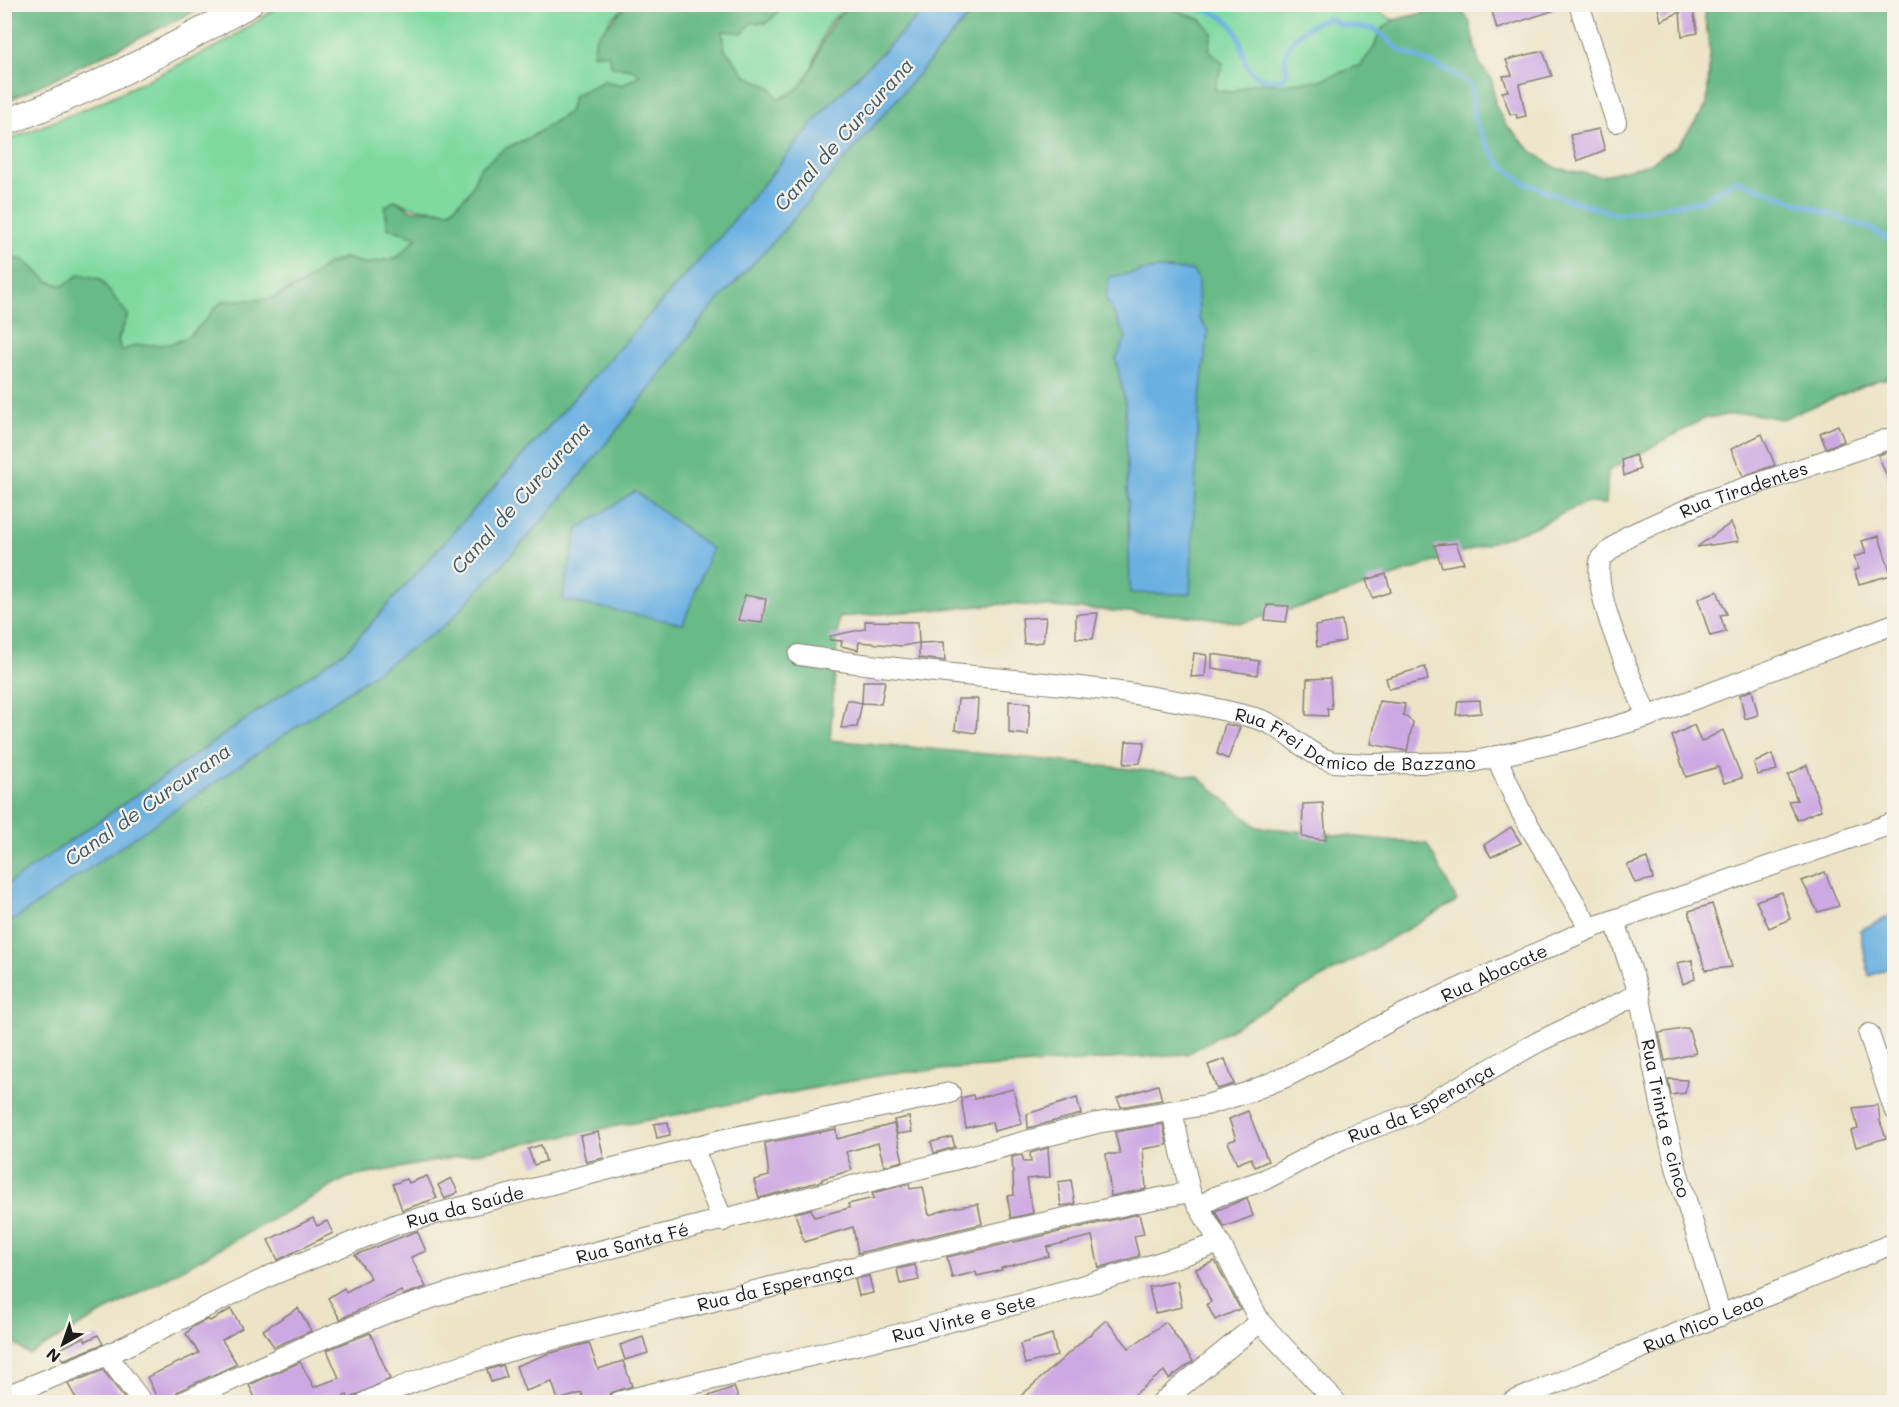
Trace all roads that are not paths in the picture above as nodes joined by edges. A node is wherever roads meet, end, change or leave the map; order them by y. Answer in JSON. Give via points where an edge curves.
{"nodes":[{"id":1,"x":249,"y":4,"type":"edge"},
{"id":2,"x":1579,"y":4,"type":"edge"},
{"id":3,"x":1616,"y":122,"type":"dead end"},
{"id":4,"x":4,"y":123,"type":"edge"},
{"id":5,"x":1894,"y":437,"type":"edge"},
{"id":6,"x":1894,"y":624,"type":"edge"},
{"id":7,"x":799,"y":655,"type":"dead end"},
{"id":8,"x":1647,"y":717,"type":"junction"},
{"id":9,"x":1497,"y":756,"type":"junction"},
{"id":10,"x":1894,"y":823,"type":"edge"},
{"id":11,"x":1615,"y":921,"type":"junction"},
{"id":12,"x":1590,"y":929,"type":"junction"},
{"id":13,"x":1640,"y":994,"type":"junction"},
{"id":14,"x":1869,"y":1034,"type":"dead end"},
{"id":15,"x":950,"y":1093,"type":"dead end"},
{"id":16,"x":1894,"y":1109,"type":"edge"},
{"id":17,"x":1172,"y":1111,"type":"junction"},
{"id":18,"x":1097,"y":1123,"type":"joint"},
{"id":19,"x":693,"y":1147,"type":"junction"},
{"id":20,"x":1195,"y":1199,"type":"junction"},
{"id":21,"x":723,"y":1221,"type":"junction"},
{"id":22,"x":1220,"y":1243,"type":"junction"},
{"id":23,"x":1894,"y":1243,"type":"edge"},
{"id":24,"x":1721,"y":1316,"type":"junction"},
{"id":25,"x":1260,"y":1322,"type":"junction"},
{"id":26,"x":107,"y":1355,"type":"junction"},
{"id":27,"x":4,"y":1396,"type":"edge"},
{"id":28,"x":142,"y":1402,"type":"edge"},
{"id":29,"x":183,"y":1402,"type":"edge"},
{"id":30,"x":366,"y":1402,"type":"edge"},
{"id":31,"x":618,"y":1402,"type":"edge"},
{"id":32,"x":1162,"y":1402,"type":"edge"},
{"id":33,"x":1336,"y":1402,"type":"edge"},
{"id":34,"x":1512,"y":1402,"type":"edge"}],
"edges":[{"from":1,"to":4,"type":"main road","via":[[167,52],[68,99]]},
{"from":2,"to":3,"type":"street"},
{"from":5,"to":8,"type":"street","name":"Rua Tiradentes","via":[[1701,503],[1629,536],[1600,558],[1598,579],[1606,609]]},
{"from":6,"to":8,"type":"street","name":"Rua Frei Damico de Bazzano"},
{"from":7,"to":9,"type":"street","name":"Rua Frei Damico de Bazzano","via":[[873,667],[1113,689],[1198,704],[1273,723],[1322,759],[1333,762],[1472,762]]},
{"from":8,"to":9,"type":"street","name":"Rua Frei Damico de Bazzano"},
{"from":9,"to":12,"type":"street","via":[[1520,810]]},
{"from":10,"to":11,"type":"street","name":"Rua Abacate"},
{"from":11,"to":12,"type":"street","name":"Rua Abacate"},
{"from":11,"to":13,"type":"street","name":"Rua Trinta e cinco"},
{"from":12,"to":17,"type":"street","name":"Rua Abacate","via":[[1403,1014],[1288,1076],[1216,1102]]},
{"from":13,"to":20,"type":"street","name":"Rua da Esperança","via":[[1539,1042],[1409,1115],[1342,1139],[1264,1180]]},
{"from":13,"to":24,"type":"street","name":"Rua Trinta e cinco","via":[[1665,1125]]},
{"from":14,"to":16,"type":"street"},
{"from":15,"to":19,"type":"street","name":"Rua da Saúde"},
{"from":17,"to":18,"type":"street","name":"Rua Abacate"},
{"from":17,"to":20,"type":"street"},
{"from":18,"to":21,"type":"street","name":"Rua Santa Fé"},
{"from":19,"to":21,"type":"street"},
{"from":19,"to":26,"type":"street","name":"Rua da Saúde","via":[[397,1224],[272,1275]]},
{"from":20,"to":22,"type":"street"},
{"from":20,"to":30,"type":"street","name":"Rua da Esperança","via":[[1064,1216],[537,1344],[397,1388]]},
{"from":21,"to":29,"type":"street","name":"Rua Santa Fé","via":[[495,1278],[394,1311],[312,1343]]},
{"from":22,"to":25,"type":"street"},
{"from":22,"to":31,"type":"street","name":"Rua Vinte e Sete","via":[[1144,1269],[984,1312]]},
{"from":23,"to":24,"type":"street","name":"Rua Mico Leao"},
{"from":24,"to":34,"type":"street","name":"Rua Mico Leao"},
{"from":25,"to":32,"type":"street"},
{"from":25,"to":33,"type":"street"},
{"from":26,"to":27,"type":"street","name":"Rua da Saúde"},
{"from":26,"to":28,"type":"street"}]}
